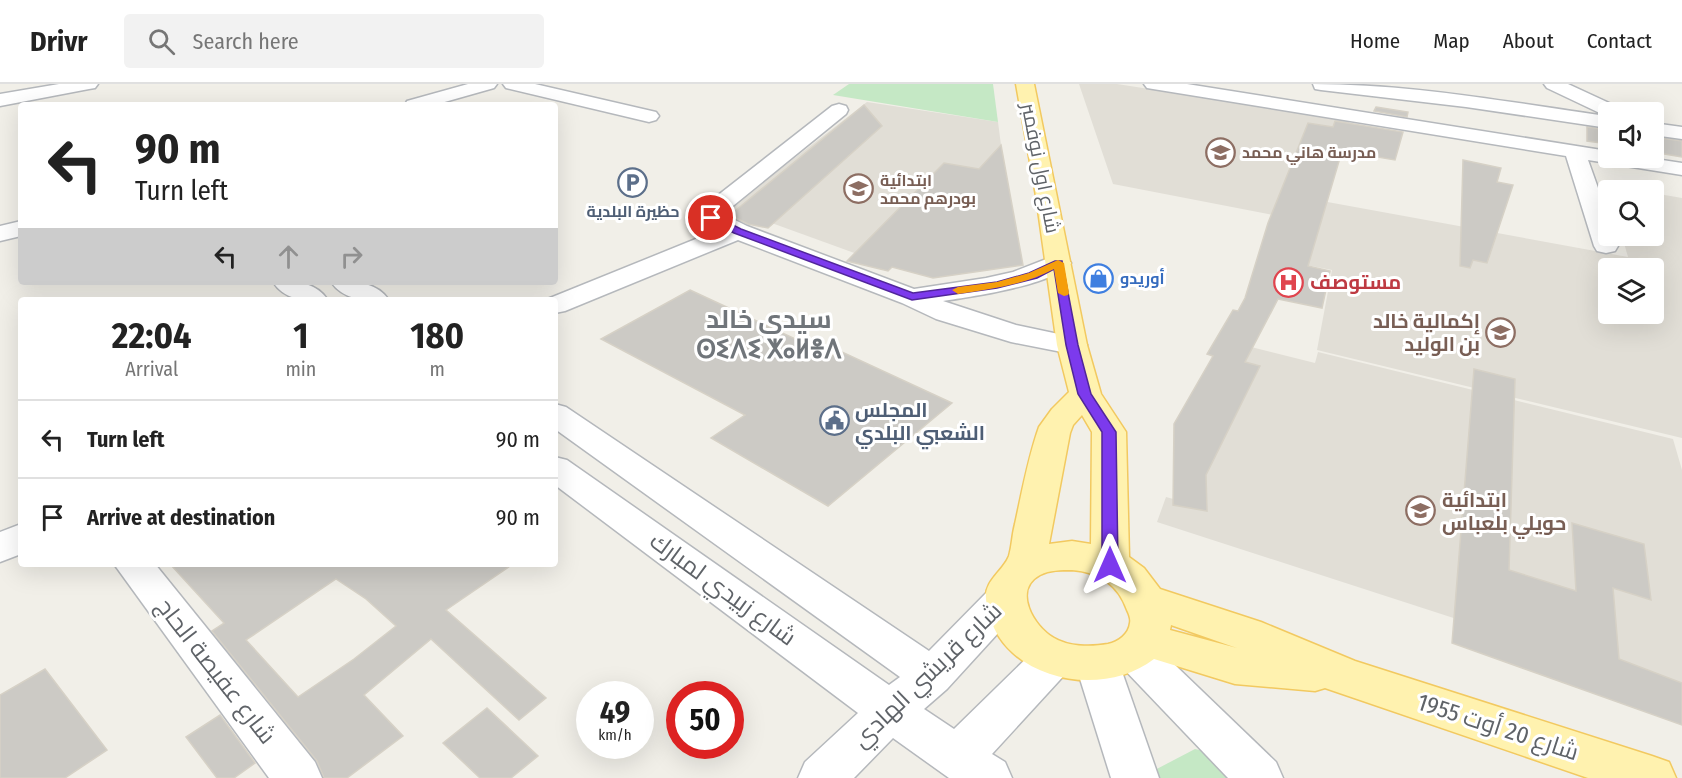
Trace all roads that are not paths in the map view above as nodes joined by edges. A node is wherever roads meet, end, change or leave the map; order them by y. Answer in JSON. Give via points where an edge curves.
{"nodes":[{"id":1,"x":89,"y":84,"type":"edge"},
{"id":2,"x":488,"y":84,"type":"edge"},
{"id":3,"x":1025,"y":84,"type":"edge"},
{"id":4,"x":1153,"y":84,"type":"edge"},
{"id":5,"x":1553,"y":84,"type":"edge"},
{"id":6,"x":524,"y":85,"type":"edge"},
{"id":7,"x":1321,"y":85,"type":"edge"},
{"id":8,"x":1477,"y":85,"type":"edge"},
{"id":9,"x":1396,"y":93,"type":"junction"},
{"id":10,"x":18,"y":95,"type":"edge"},
{"id":11,"x":0,"y":99,"type":"edge"},
{"id":12,"x":425,"y":102,"type":"edge"},
{"id":13,"x":471,"y":102,"type":"edge"},
{"id":14,"x":1598,"y":105,"type":"edge"},
{"id":15,"x":1315,"y":108,"type":"junction"},
{"id":16,"x":839,"y":110,"type":"dead end"},
{"id":17,"x":649,"y":116,"type":"dead end"},
{"id":18,"x":1598,"y":121,"type":"edge"},
{"id":19,"x":1664,"y":131,"type":"edge"},
{"id":20,"x":1682,"y":133,"type":"edge"},
{"id":21,"x":1575,"y":152,"type":"junction"},
{"id":22,"x":1598,"y":155,"type":"edge"},
{"id":23,"x":1664,"y":166,"type":"edge"},
{"id":24,"x":1682,"y":169,"type":"edge"},
{"id":25,"x":1598,"y":222,"type":"edge"},
{"id":26,"x":18,"y":229,"type":"edge"},
{"id":27,"x":738,"y":231,"type":"junction"},
{"id":28,"x":0,"y":234,"type":"edge"},
{"id":29,"x":1058,"y":263,"type":"junction"},
{"id":30,"x":291,"y":285,"type":"edge"},
{"id":31,"x":349,"y":285,"type":"edge"},
{"id":32,"x":309,"y":297,"type":"edge"},
{"id":33,"x":370,"y":297,"type":"edge"},
{"id":34,"x":912,"y":297,"type":"junction"},
{"id":35,"x":558,"y":304,"type":"edge"},
{"id":36,"x":1072,"y":345,"type":"junction"},
{"id":37,"x":1085,"y":394,"type":"junction"},
{"id":38,"x":558,"y":416,"type":"edge"},
{"id":39,"x":558,"y":470,"type":"edge"},
{"id":40,"x":18,"y":539,"type":"edge"},
{"id":41,"x":0,"y":548,"type":"edge"},
{"id":42,"x":1110,"y":565,"type":"junction"},
{"id":43,"x":135,"y":567,"type":"edge"},
{"id":44,"x":1015,"y":582,"type":"junction"},
{"id":45,"x":1132,"y":640,"type":"junction"},
{"id":46,"x":1054,"y":658,"type":"junction"},
{"id":47,"x":932,"y":676,"type":"junction"},
{"id":48,"x":890,"y":711,"type":"junction"},
{"id":49,"x":973,"y":768,"type":"edge"},
{"id":50,"x":298,"y":778,"type":"edge"},
{"id":51,"x":822,"y":778,"type":"edge"},
{"id":52,"x":1135,"y":778,"type":"edge"},
{"id":53,"x":1259,"y":778,"type":"edge"},
{"id":54,"x":1652,"y":778,"type":"edge"}],
"edges":[{"from":1,"to":10,"type":"street"},
{"from":2,"to":12,"type":"street"},
{"from":3,"to":29,"type":"main road","name":"شارع اول نوفمبر"},
{"from":4,"to":15,"type":"street"},
{"from":5,"to":14,"type":"street"},
{"from":6,"to":13,"type":"street"},
{"from":6,"to":17,"type":"street"},
{"from":7,"to":9,"type":"street"},
{"from":7,"to":15,"type":"street"},
{"from":8,"to":9,"type":"street"},
{"from":9,"to":18,"type":"street"},
{"from":10,"to":11,"type":"street"},
{"from":15,"to":21,"type":"street"},
{"from":16,"to":27,"type":"street","via":[[707,214]]},
{"from":19,"to":20,"type":"street"},
{"from":21,"to":22,"type":"street"},
{"from":21,"to":25,"type":"street"},
{"from":23,"to":24,"type":"street"},
{"from":26,"to":28,"type":"street"},
{"from":27,"to":34,"type":"street"},
{"from":27,"to":35,"type":"street"},
{"from":29,"to":34,"type":"street","via":[[1033,276],[997,285]]},
{"from":29,"to":36,"type":"main road","name":"شارع اول نوفمبر"},
{"from":30,"to":32,"type":"street"},
{"from":31,"to":33,"type":"street"},
{"from":34,"to":36,"type":"street","via":[[946,313],[1011,333]]},
{"from":36,"to":37,"type":"main road","name":"شارع اول نوفمبر"},
{"from":37,"to":42,"type":"main road","name":"شارع اول نوفمبر","via":[[1109,432]]},
{"from":37,"to":44,"type":"main road","via":[[1056,425]]},
{"from":38,"to":47,"type":"street"},
{"from":39,"to":48,"type":"street","name":"شارع زبيدي لمبارك"},
{"from":40,"to":41,"type":"street"},
{"from":42,"to":44,"type":"main road","via":[[1073,555],[1055,555]]},
{"from":42,"to":45,"type":"main road","via":[[1138,588]]},
{"from":43,"to":50,"type":"street","name":"شارع عفيصة الحاج"},
{"from":44,"to":46,"type":"main road","via":[[1008,615],[1034,647]]},
{"from":44,"to":47,"type":"street","name":"شارع قريشي الهادي"},
{"from":45,"to":46,"type":"main road","via":[[1076,664]]},
{"from":45,"to":52,"type":"street"},
{"from":45,"to":53,"type":"street"},
{"from":45,"to":54,"type":"main road","name":"شارع 20 أوت 1955","via":[[1235,666],[1344,676]]},
{"from":46,"to":49,"type":"street"},
{"from":47,"to":48,"type":"street","name":"شارع قريشي الهادي"},
{"from":48,"to":49,"type":"street","name":"شارع زبيدي لمبارك"},
{"from":48,"to":51,"type":"street","name":"شارع قريشي الهادي"}]}
